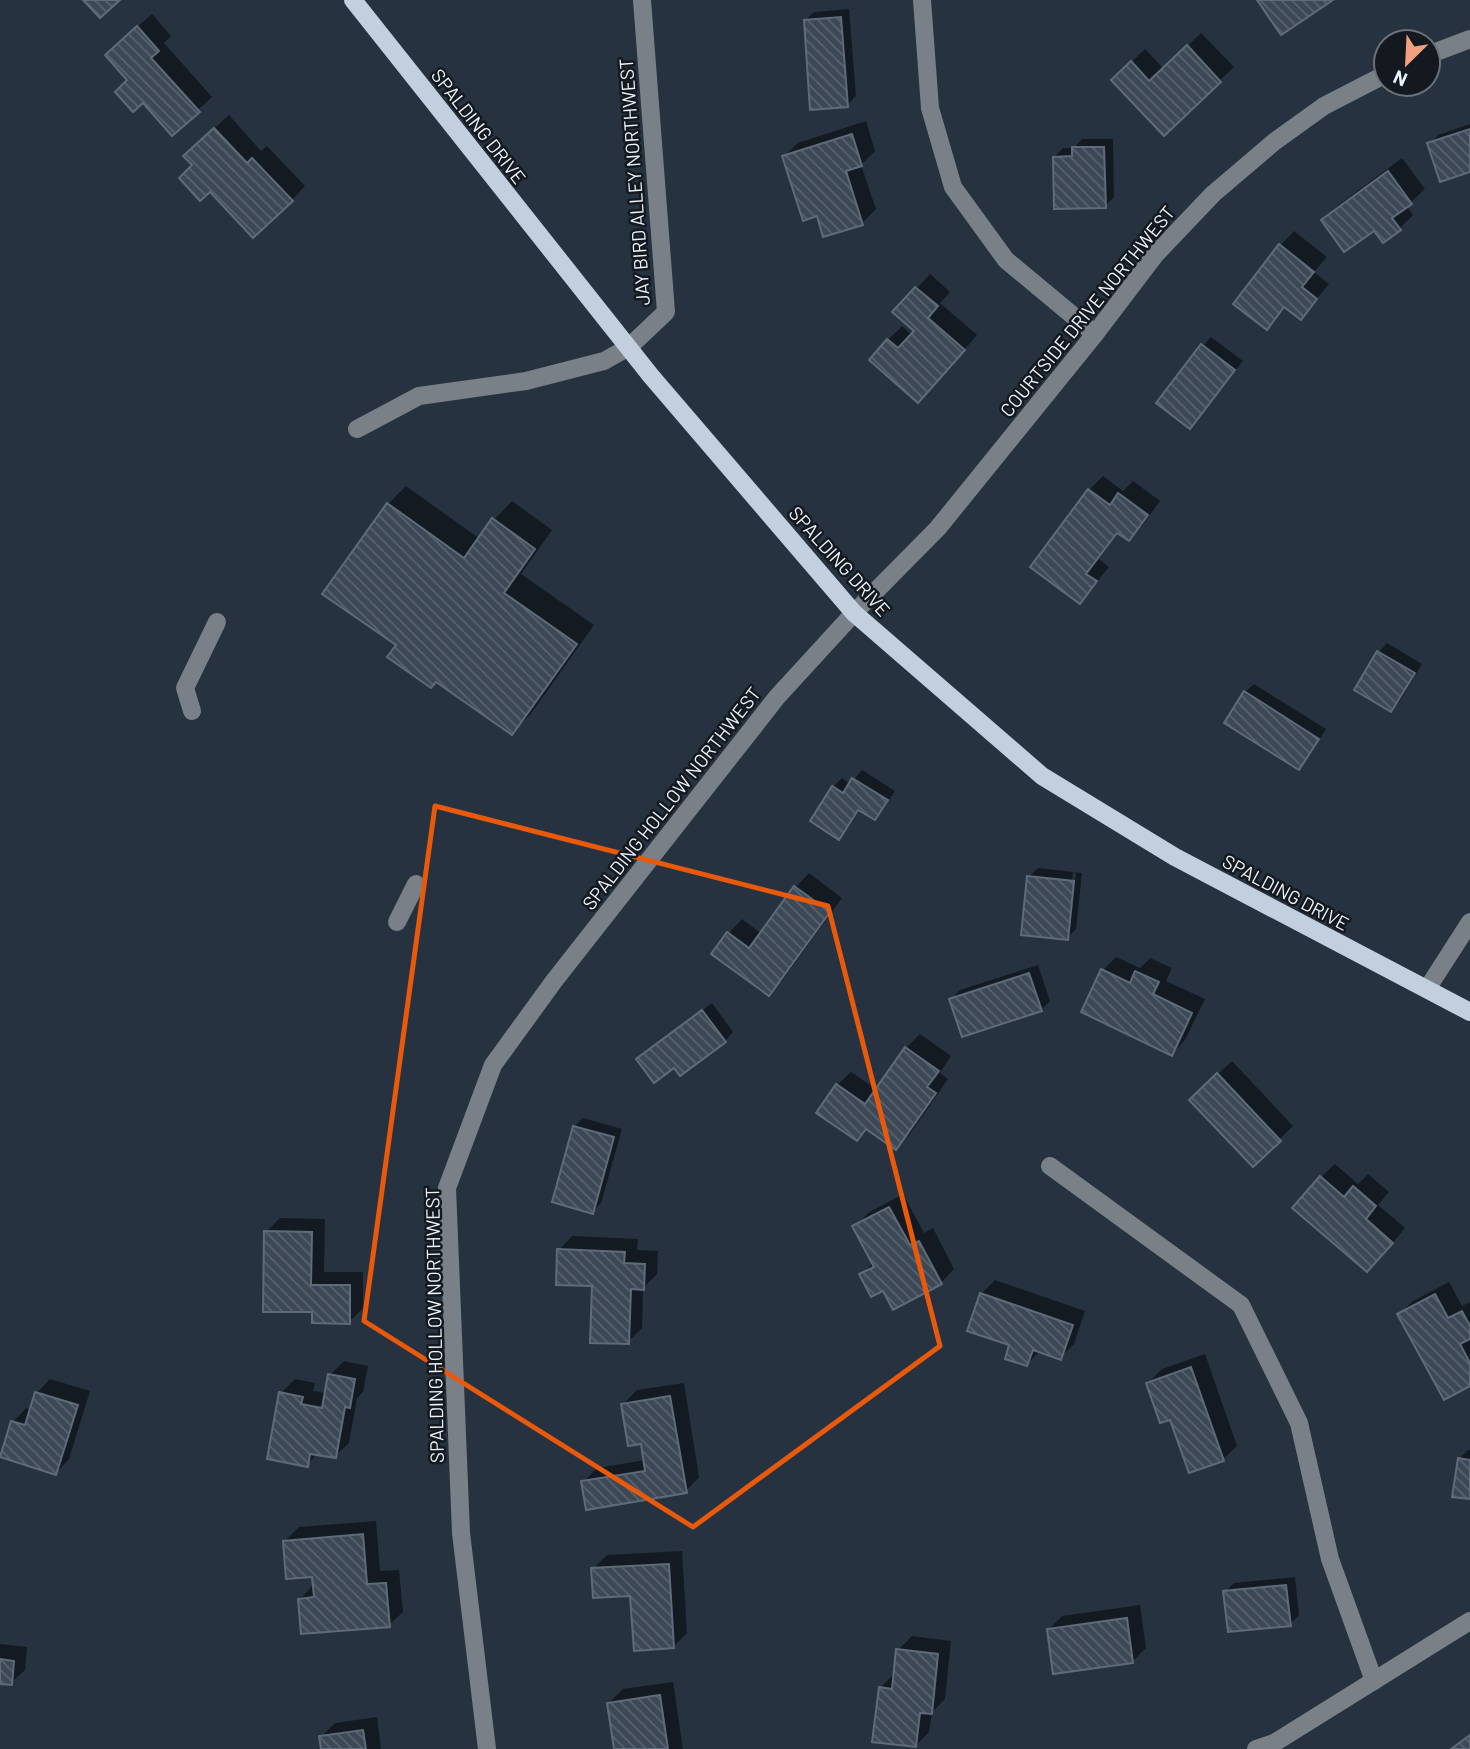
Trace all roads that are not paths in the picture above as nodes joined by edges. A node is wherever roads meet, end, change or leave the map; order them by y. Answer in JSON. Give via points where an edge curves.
{"nodes":[{"id":1,"x":353,"y":0,"type":"edge"},
{"id":2,"x":642,"y":0,"type":"edge"},
{"id":3,"x":922,"y":0,"type":"edge"},
{"id":4,"x":1470,"y":39,"type":"edge"},
{"id":5,"x":1442,"y":50,"type":"edge"},
{"id":6,"x":1372,"y":81,"type":"edge"},
{"id":7,"x":1095,"y":334,"type":"junction"},
{"id":8,"x":629,"y":347,"type":"junction"},
{"id":9,"x":357,"y":429,"type":"dead end"},
{"id":10,"x":853,"y":613,"type":"junction"},
{"id":11,"x":217,"y":622,"type":"dead end"},
{"id":12,"x":192,"y":711,"type":"dead end"},
{"id":13,"x":416,"y":884,"type":"dead end"},
{"id":14,"x":397,"y":922,"type":"dead end"},
{"id":15,"x":1470,"y":922,"type":"edge"},
{"id":16,"x":1427,"y":989,"type":"junction"},
{"id":17,"x":1470,"y":1012,"type":"edge"},
{"id":18,"x":1050,"y":1166,"type":"dead end"},
{"id":19,"x":1470,"y":1621,"type":"edge"},
{"id":20,"x":1374,"y":1681,"type":"junction"},
{"id":21,"x":487,"y":1749,"type":"edge"},
{"id":22,"x":1256,"y":1749,"type":"edge"}],
"edges":[{"from":1,"to":8,"type":"main road","name":"SPALDING DRIVE"},
{"from":2,"to":8,"type":"street","name":"JAY BIRD ALLEY NORTHWEST","via":[[666,312]]},
{"from":3,"to":7,"type":"street","via":[[930,108],[953,187],[1006,260]]},
{"from":4,"to":5,"type":"street"},
{"from":6,"to":7,"type":"street","name":"COURTSIDE DRIVE NORTHWEST","via":[[1324,106],[1213,194],[1155,255]]},
{"from":7,"to":10,"type":"street","name":"COURTSIDE DRIVE NORTHWEST","via":[[938,528]]},
{"from":8,"to":9,"type":"street","via":[[604,361],[526,381],[419,396]]},
{"from":8,"to":10,"type":"main road","name":"SPALDING DRIVE"},
{"from":10,"to":16,"type":"main road","name":"SPALDING DRIVE","via":[[1042,776],[1175,857]]},
{"from":10,"to":21,"type":"street","name":"SPALDING HOLLOW NORTHWEST","via":[[777,697],[493,1065],[447,1188],[461,1533]]},
{"from":11,"to":12,"type":"street","via":[[185,688]]},
{"from":13,"to":14,"type":"street"},
{"from":15,"to":16,"type":"street"},
{"from":16,"to":17,"type":"main road","name":"SPALDING DRIVE"},
{"from":18,"to":20,"type":"street","via":[[1241,1305],[1299,1423],[1330,1559]]},
{"from":19,"to":20,"type":"street"},
{"from":20,"to":22,"type":"street","via":[[1274,1743]]}]}
